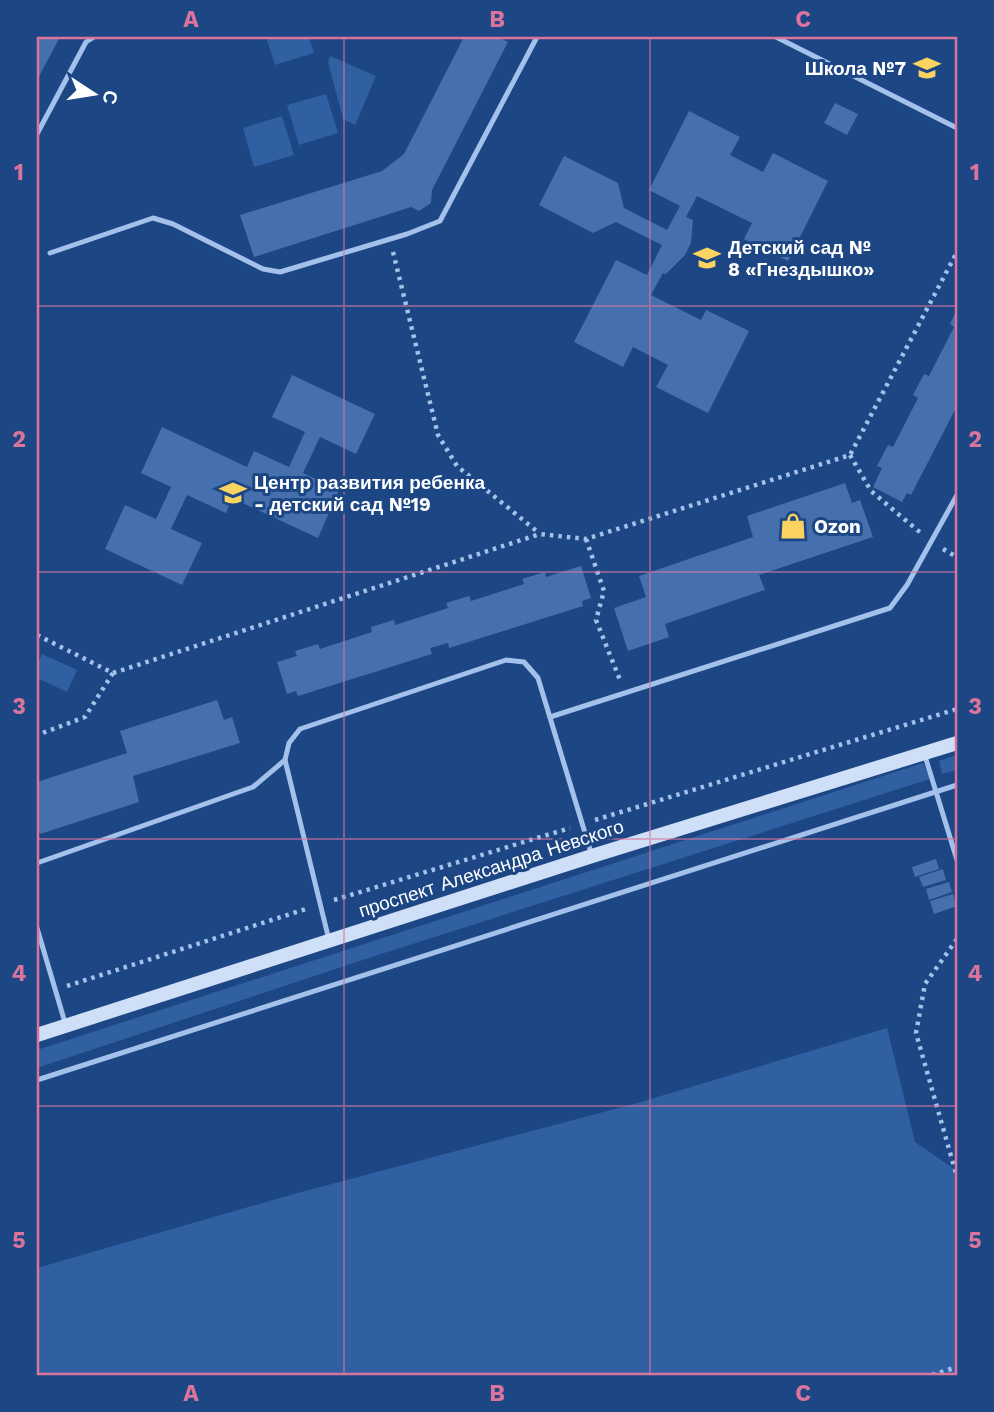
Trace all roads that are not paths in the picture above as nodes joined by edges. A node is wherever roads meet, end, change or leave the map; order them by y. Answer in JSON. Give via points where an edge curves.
{"nodes":[{"id":1,"x":94,"y":37,"type":"edge"},
{"id":2,"x":537,"y":37,"type":"edge"},
{"id":3,"x":776,"y":37,"type":"edge"},
{"id":4,"x":957,"y":128,"type":"edge"},
{"id":5,"x":37,"y":134,"type":"edge"},
{"id":6,"x":50,"y":253,"type":"dead end"},
{"id":7,"x":957,"y":495,"type":"edge"},
{"id":8,"x":550,"y":717,"type":"junction"},
{"id":9,"x":957,"y":743,"type":"edge"},
{"id":10,"x":925,"y":753,"type":"junction"},
{"id":11,"x":285,"y":760,"type":"junction"},
{"id":12,"x":957,"y":785,"type":"edge"},
{"id":13,"x":935,"y":792,"type":"junction"},
{"id":14,"x":592,"y":856,"type":"junction"},
{"id":15,"x":957,"y":860,"type":"edge"},
{"id":16,"x":37,"y":863,"type":"edge"},
{"id":17,"x":37,"y":928,"type":"edge"},
{"id":18,"x":329,"y":940,"type":"junction"},
{"id":19,"x":66,"y":1026,"type":"junction"},
{"id":20,"x":37,"y":1035,"type":"edge"},
{"id":21,"x":37,"y":1080,"type":"edge"}],
"edges":[{"from":1,"to":5,"type":"lane","via":[[86,42]]},
{"from":2,"to":6,"type":"lane","via":[[440,220],[390,240],[279,272],[263,269],[173,223],[153,218]]},
{"from":3,"to":4,"type":"lane"},
{"from":7,"to":8,"type":"lane","via":[[935,544],[890,608]]},
{"from":8,"to":11,"type":"lane","via":[[538,678],[524,662],[506,660],[300,729],[289,743]]},
{"from":8,"to":14,"type":"lane"},
{"from":9,"to":10,"type":"main road","name":"проспект Александра Невского"},
{"from":10,"to":13,"type":"lane"},
{"from":10,"to":14,"type":"main road","name":"проспект Александра Невского"},
{"from":11,"to":16,"type":"lane","via":[[244,791]]},
{"from":11,"to":18,"type":"lane"},
{"from":12,"to":13,"type":"lane"},
{"from":13,"to":15,"type":"lane"},
{"from":13,"to":21,"type":"lane"},
{"from":14,"to":18,"type":"main road","name":"проспект Александра Невского"},
{"from":17,"to":19,"type":"lane"},
{"from":18,"to":19,"type":"main road","name":"проспект Александра Невского"},
{"from":19,"to":20,"type":"main road","name":"проспект Александра Невского"}]}
